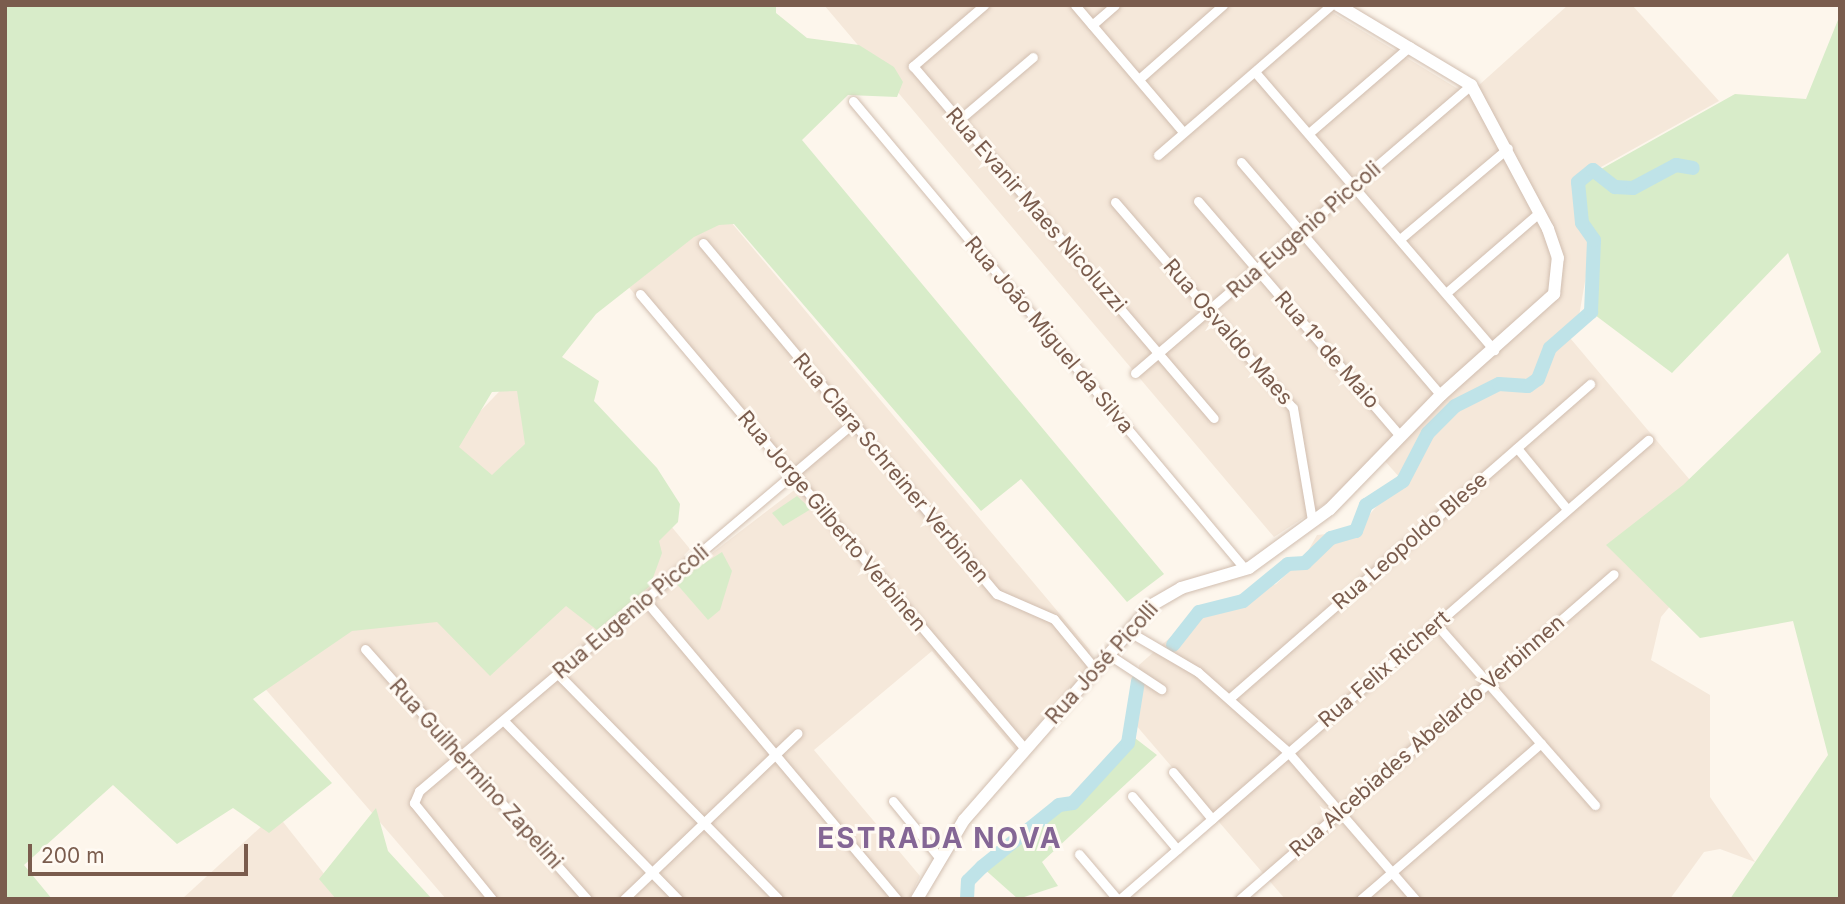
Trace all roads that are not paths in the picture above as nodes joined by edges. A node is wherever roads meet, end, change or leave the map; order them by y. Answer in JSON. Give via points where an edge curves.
{"nodes":[{"id":1,"x":984,"y":5,"type":"edge"},
{"id":2,"x":1075,"y":5,"type":"edge"},
{"id":3,"x":1115,"y":5,"type":"edge"},
{"id":4,"x":1223,"y":5,"type":"edge"},
{"id":5,"x":1331,"y":5,"type":"edge"},
{"id":6,"x":1338,"y":5,"type":"edge"},
{"id":7,"x":1092,"y":25,"type":"junction"},
{"id":8,"x":1410,"y":46,"type":"junction"},
{"id":9,"x":1033,"y":57,"type":"dead end"},
{"id":10,"x":1255,"y":72,"type":"junction"},
{"id":11,"x":1139,"y":79,"type":"junction"},
{"id":12,"x":1471,"y":85,"type":"junction"},
{"id":13,"x":853,"y":101,"type":"dead end"},
{"id":14,"x":959,"y":120,"type":"junction"},
{"id":15,"x":1183,"y":132,"type":"junction"},
{"id":16,"x":1309,"y":133,"type":"junction"},
{"id":17,"x":1508,"y":148,"type":"junction"},
{"id":18,"x":1158,"y":155,"type":"dead end"},
{"id":19,"x":1241,"y":162,"type":"dead end"},
{"id":20,"x":1354,"y":186,"type":"junction"},
{"id":21,"x":1198,"y":201,"type":"dead end"},
{"id":22,"x":1115,"y":202,"type":"dead end"},
{"id":23,"x":1540,"y":212,"type":"junction"},
{"id":24,"x":1301,"y":233,"type":"junction"},
{"id":25,"x":1400,"y":239,"type":"junction"},
{"id":26,"x":703,"y":243,"type":"dead end"},
{"id":27,"x":1257,"y":270,"type":"junction"},
{"id":28,"x":1446,"y":293,"type":"junction"},
{"id":29,"x":640,"y":294,"type":"dead end"},
{"id":30,"x":1210,"y":311,"type":"junction"},
{"id":31,"x":1494,"y":350,"type":"junction"},
{"id":32,"x":1159,"y":353,"type":"junction"},
{"id":33,"x":1135,"y":373,"type":"dead end"},
{"id":34,"x":1590,"y":384,"type":"dead end"},
{"id":35,"x":1441,"y":395,"type":"junction"},
{"id":36,"x":1214,"y":418,"type":"dead end"},
{"id":37,"x":853,"y":424,"type":"junction"},
{"id":38,"x":1401,"y":436,"type":"junction"},
{"id":39,"x":1648,"y":440,"type":"dead end"},
{"id":40,"x":1517,"y":448,"type":"junction"},
{"id":41,"x":793,"y":474,"type":"junction"},
{"id":42,"x":1567,"y":509,"type":"junction"},
{"id":43,"x":1311,"y":520,"type":"junction"},
{"id":44,"x":1245,"y":569,"type":"junction"},
{"id":45,"x":1614,"y":574,"type":"dead end"},
{"id":46,"x":645,"y":600,"type":"junction"},
{"id":47,"x":1436,"y":624,"type":"junction"},
{"id":48,"x":1128,"y":631,"type":"junction"},
{"id":49,"x":365,"y":649,"type":"dead end"},
{"id":50,"x":1108,"y":654,"type":"junction"},
{"id":51,"x":1095,"y":669,"type":"junction"},
{"id":52,"x":557,"y":673,"type":"junction"},
{"id":53,"x":1488,"y":682,"type":"junction"},
{"id":54,"x":1161,"y":689,"type":"dead end"},
{"id":55,"x":1230,"y":698,"type":"junction"},
{"id":56,"x":505,"y":722,"type":"junction"},
{"id":57,"x":798,"y":733,"type":"dead end"},
{"id":58,"x":1541,"y":743,"type":"junction"},
{"id":59,"x":1025,"y":749,"type":"junction"},
{"id":60,"x":1288,"y":752,"type":"junction"},
{"id":61,"x":775,"y":753,"type":"junction"},
{"id":62,"x":463,"y":760,"type":"junction"},
{"id":63,"x":1173,"y":772,"type":"dead end"},
{"id":64,"x":1132,"y":796,"type":"dead end"},
{"id":65,"x":893,"y":801,"type":"dead end"},
{"id":66,"x":1595,"y":805,"type":"dead end"},
{"id":67,"x":1340,"y":811,"type":"junction"},
{"id":68,"x":1140,"y":813,"type":"dead end"},
{"id":69,"x":1212,"y":819,"type":"junction"},
{"id":70,"x":702,"y":821,"type":"junction"},
{"id":71,"x":1175,"y":851,"type":"junction"},
{"id":72,"x":938,"y":856,"type":"junction"},
{"id":73,"x":651,"y":871,"type":"junction"},
{"id":74,"x":1392,"y":872,"type":"junction"},
{"id":75,"x":492,"y":899,"type":"edge"},
{"id":76,"x":587,"y":899,"type":"edge"},
{"id":77,"x":624,"y":899,"type":"edge"},
{"id":78,"x":678,"y":899,"type":"edge"},
{"id":79,"x":778,"y":899,"type":"edge"},
{"id":80,"x":897,"y":899,"type":"edge"},
{"id":81,"x":916,"y":899,"type":"edge"},
{"id":82,"x":1111,"y":899,"type":"edge"},
{"id":83,"x":1118,"y":899,"type":"edge"},
{"id":84,"x":1240,"y":899,"type":"edge"},
{"id":85,"x":1361,"y":899,"type":"edge"},
{"id":86,"x":1415,"y":899,"type":"edge"}],
"edges":[{"from":1,"to":14,"type":"street","name":"Rua Evanir Maes Nicoluzzi","via":[[913,66]]},
{"from":2,"to":7,"type":"street"},
{"from":3,"to":7,"type":"street"},
{"from":4,"to":11,"type":"street"},
{"from":5,"to":10,"type":"street"},
{"from":6,"to":8,"type":"street"},
{"from":7,"to":11,"type":"street"},
{"from":8,"to":12,"type":"street"},
{"from":8,"to":16,"type":"street"},
{"from":9,"to":14,"type":"street"},
{"from":10,"to":15,"type":"street"},
{"from":10,"to":16,"type":"street"},
{"from":11,"to":15,"type":"street"},
{"from":12,"to":17,"type":"street","name":"Rua José Picolli"},
{"from":12,"to":20,"type":"street","name":"Rua Eugenio Piccoli"},
{"from":13,"to":44,"type":"street","name":"Rua João Miguel da Silva"},
{"from":14,"to":32,"type":"street","name":"Rua Evanir Maes Nicoluzzi"},
{"from":15,"to":18,"type":"street"},
{"from":16,"to":20,"type":"street"},
{"from":17,"to":23,"type":"street","name":"Rua José Picolli"},
{"from":17,"to":25,"type":"street"},
{"from":19,"to":24,"type":"street"},
{"from":20,"to":24,"type":"street","name":"Rua Eugenio Piccoli"},
{"from":20,"to":25,"type":"street"},
{"from":21,"to":27,"type":"street","name":"Rua 1º de Maio"},
{"from":22,"to":30,"type":"street","name":"Rua Osvaldo Maes"},
{"from":23,"to":28,"type":"street"},
{"from":23,"to":31,"type":"street","name":"Rua José Picolli","via":[[1558,258],[1554,293]]},
{"from":24,"to":27,"type":"street","name":"Rua Eugenio Piccoli"},
{"from":24,"to":35,"type":"street"},
{"from":25,"to":28,"type":"street"},
{"from":26,"to":37,"type":"street","name":"Rua Clara Schreiner Verbinen"},
{"from":27,"to":30,"type":"street","name":"Rua Eugenio Piccoli"},
{"from":27,"to":38,"type":"street","name":"Rua 1º de Maio"},
{"from":28,"to":31,"type":"street"},
{"from":29,"to":41,"type":"street","name":"Rua Jorge Gilberto Verbinen"},
{"from":30,"to":32,"type":"street","name":"Rua Eugenio Piccoli"},
{"from":30,"to":43,"type":"street","name":"Rua Osvaldo Maes","via":[[1297,414]]},
{"from":31,"to":35,"type":"street","name":"Rua José Picolli"},
{"from":32,"to":33,"type":"street","name":"Rua Eugenio Piccoli"},
{"from":32,"to":36,"type":"street","name":"Rua Evanir Maes Nicoluzzi"},
{"from":34,"to":40,"type":"street","name":"Rua Leopoldo Blese"},
{"from":35,"to":38,"type":"street","name":"Rua José Picolli"},
{"from":37,"to":41,"type":"street","name":"Rua Eugenio Piccoli"},
{"from":37,"to":51,"type":"street","name":"Rua Clara Schreiner Verbinen","via":[[997,594],[1054,619]]},
{"from":38,"to":43,"type":"street","name":"Rua José Picolli","via":[[1341,500]]},
{"from":39,"to":42,"type":"street","name":"Rua Felix Richert"},
{"from":40,"to":42,"type":"street"},
{"from":40,"to":55,"type":"street","name":"Rua Leopoldo Blese"},
{"from":41,"to":46,"type":"street","name":"Rua Eugenio Piccoli"},
{"from":41,"to":59,"type":"street","name":"Rua Jorge Gilberto Verbinen"},
{"from":42,"to":47,"type":"street","name":"Rua Felix Richert"},
{"from":43,"to":44,"type":"street","name":"Rua José Picolli"},
{"from":44,"to":48,"type":"street","name":"Rua José Picolli","via":[[1172,591]]},
{"from":45,"to":53,"type":"street","name":"Rua Alcebiades Abelardo Verbinnen"},
{"from":46,"to":52,"type":"street","name":"Rua Eugenio Piccoli"},
{"from":46,"to":61,"type":"street"},
{"from":47,"to":53,"type":"street"},
{"from":47,"to":60,"type":"street","name":"Rua Felix Richert"},
{"from":48,"to":50,"type":"street","name":"Rua José Picolli"},
{"from":48,"to":55,"type":"street"},
{"from":49,"to":62,"type":"street","name":"Rua Guilhermino Zapelini"},
{"from":50,"to":51,"type":"street","name":"Rua José Picolli"},
{"from":50,"to":54,"type":"street"},
{"from":51,"to":59,"type":"street","name":"Rua José Picolli"},
{"from":52,"to":56,"type":"street","name":"Rua Eugenio Piccoli"},
{"from":52,"to":70,"type":"street"},
{"from":53,"to":58,"type":"street"},
{"from":53,"to":67,"type":"street","name":"Rua Alcebiades Abelardo Verbinnen"},
{"from":55,"to":60,"type":"street"},
{"from":56,"to":62,"type":"street","name":"Rua Eugenio Piccoli"},
{"from":56,"to":73,"type":"street"},
{"from":57,"to":61,"type":"street"},
{"from":58,"to":66,"type":"street"},
{"from":58,"to":74,"type":"street"},
{"from":59,"to":72,"type":"street","name":"Rua José Picolli"},
{"from":60,"to":67,"type":"street"},
{"from":60,"to":69,"type":"street","name":"Rua Felix Richert"},
{"from":61,"to":70,"type":"street"},
{"from":61,"to":80,"type":"street"},
{"from":62,"to":75,"type":"street","name":"Rua Eugenio Piccoli","via":[[419,791],[414,803]]},
{"from":62,"to":76,"type":"street","name":"Rua Guilhermino Zapelini"},
{"from":63,"to":69,"type":"street"},
{"from":64,"to":71,"type":"street"},
{"from":65,"to":72,"type":"street"},
{"from":67,"to":74,"type":"street"},
{"from":67,"to":84,"type":"street","name":"Rua Alcebiades Abelardo Verbinnen"},
{"from":68,"to":71,"type":"street"},
{"from":69,"to":71,"type":"street","name":"Rua Felix Richert"},
{"from":70,"to":73,"type":"street"},
{"from":70,"to":79,"type":"street"},
{"from":71,"to":83,"type":"street","name":"Rua Felix Richert"},
{"from":72,"to":81,"type":"street","name":"Rua José Picolli"},
{"from":73,"to":77,"type":"street"},
{"from":73,"to":78,"type":"street"},
{"from":74,"to":85,"type":"street"},
{"from":74,"to":86,"type":"street"},
{"from":82,"to":83,"type":"street","via":[[1078,855]]}]}
